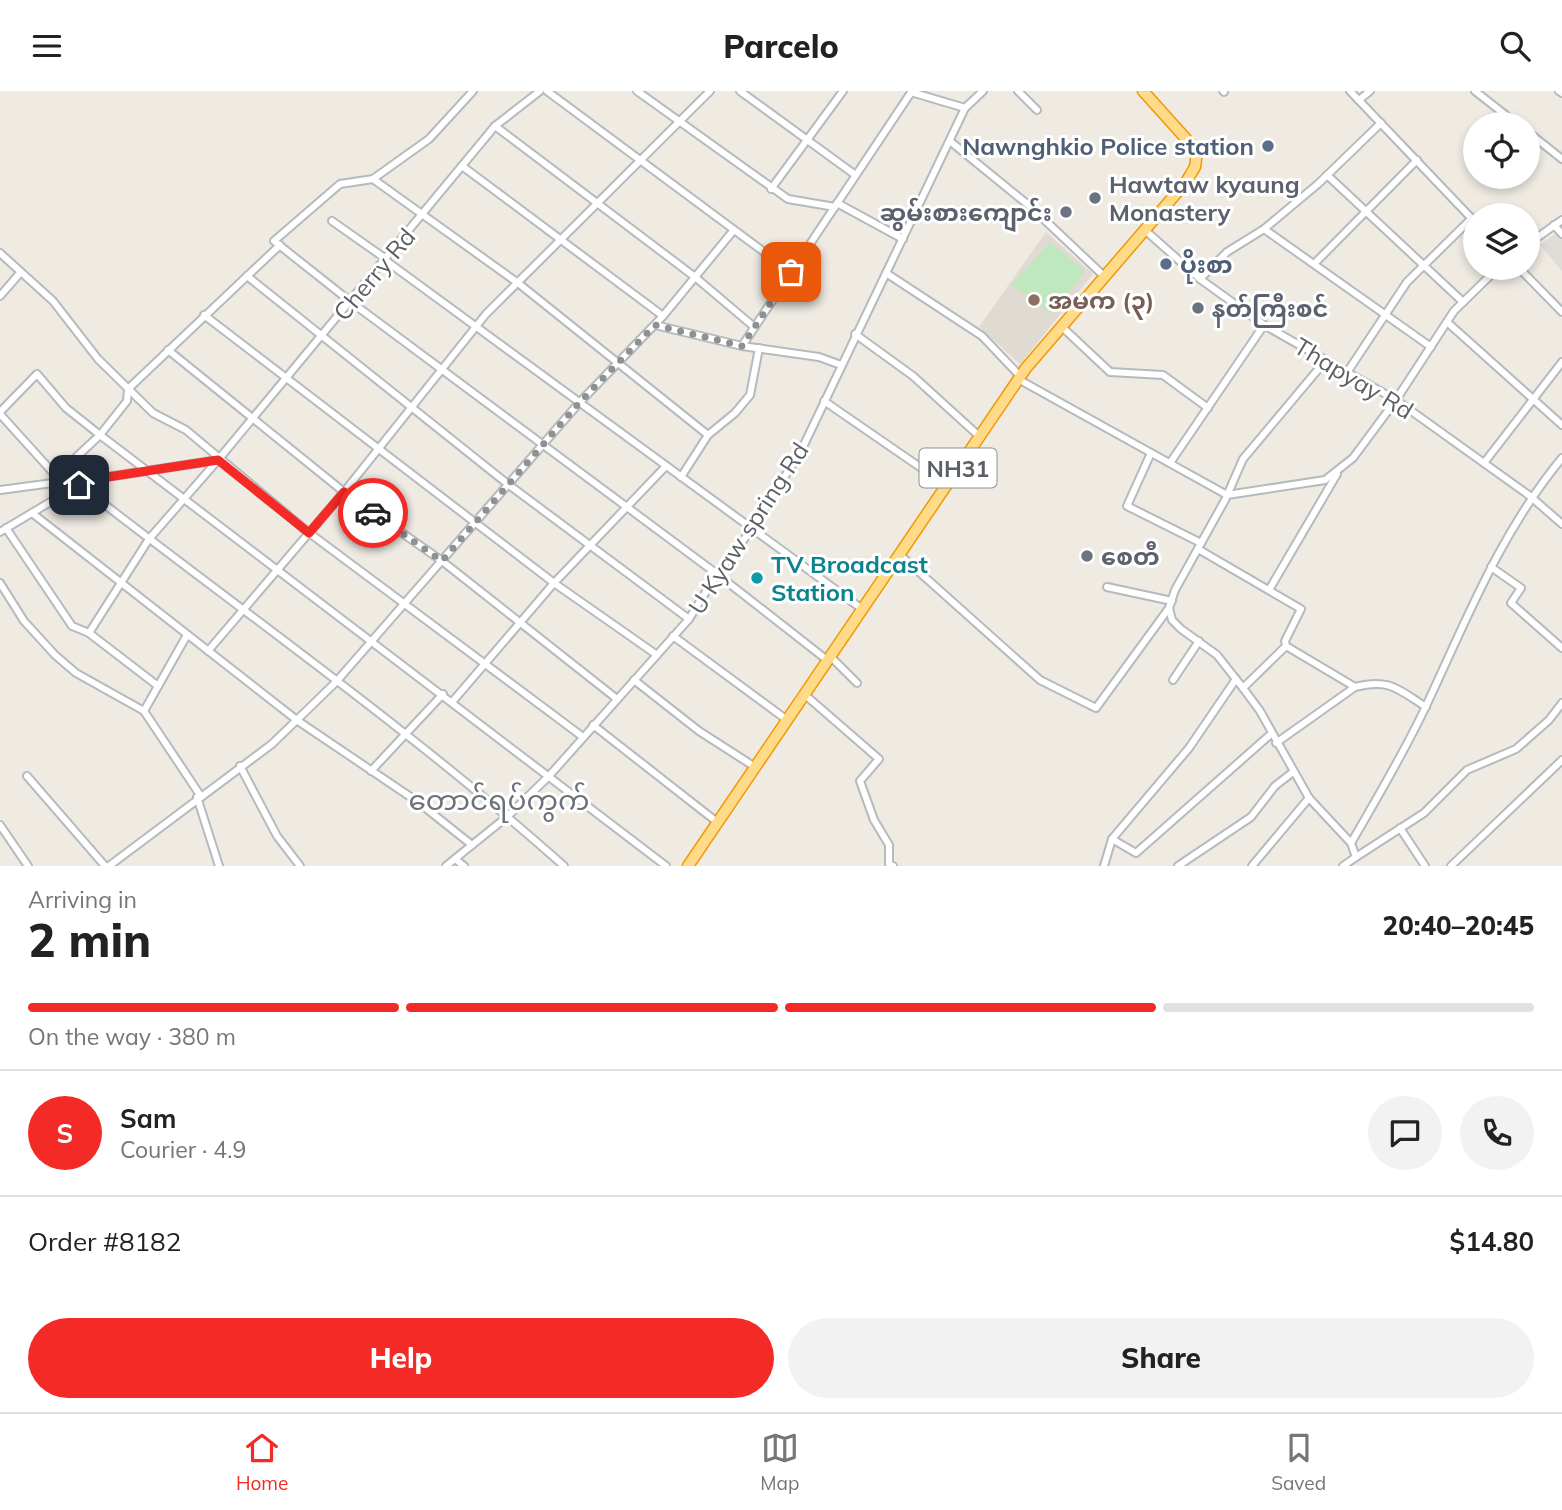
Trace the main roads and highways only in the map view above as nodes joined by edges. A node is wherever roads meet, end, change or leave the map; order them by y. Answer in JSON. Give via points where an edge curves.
{"nodes":[{"id":1,"x":1143,"y":91,"type":"edge"},
{"id":2,"x":688,"y":866,"type":"edge"}],
"edges":[{"from":1,"to":2,"type":"highway","number":"NH31","via":[[1198,151],[1195,167],[1146,231],[1019,377]]}]}
